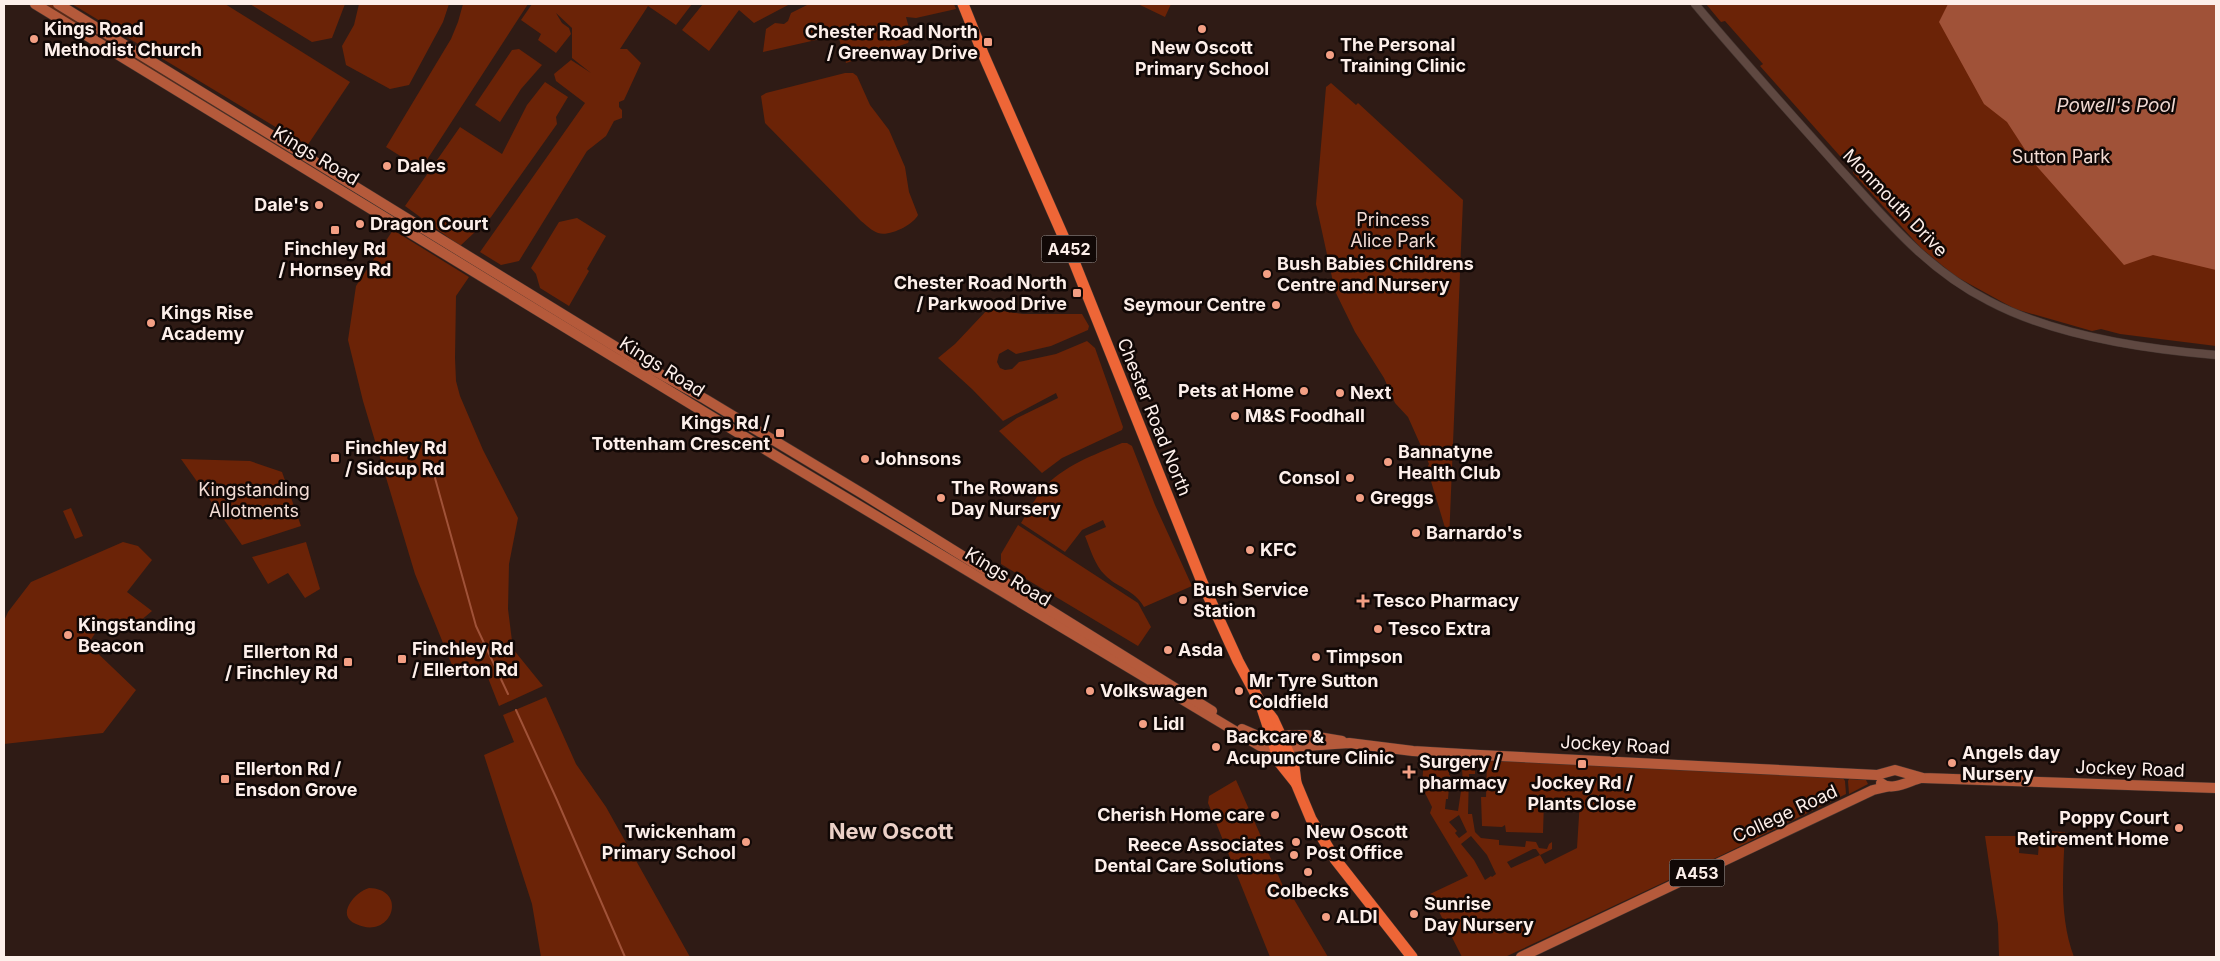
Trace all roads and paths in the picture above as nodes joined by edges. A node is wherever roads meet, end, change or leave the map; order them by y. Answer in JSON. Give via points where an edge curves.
{"nodes":[{"id":1,"x":35,"y":4,"type":"edge"},
{"id":2,"x":58,"y":4,"type":"edge"},
{"id":3,"x":963,"y":4,"type":"edge"},
{"id":4,"x":1695,"y":4,"type":"edge"},
{"id":5,"x":2216,"y":355,"type":"edge"},
{"id":6,"x":1276,"y":736,"type":"junction"},
{"id":7,"x":1349,"y":743,"type":"junction"},
{"id":8,"x":1281,"y":748,"type":"junction"},
{"id":9,"x":1902,"y":772,"type":"junction"},
{"id":10,"x":1923,"y":778,"type":"junction"},
{"id":11,"x":1882,"y":780,"type":"junction"},
{"id":12,"x":1902,"y":783,"type":"junction"},
{"id":13,"x":2216,"y":788,"type":"edge"},
{"id":14,"x":1412,"y":957,"type":"edge"},
{"id":15,"x":1521,"y":957,"type":"edge"}],
"edges":[{"from":1,"to":8,"type":"main road","name":"Kings Road","via":[[1252,742]]},
{"from":2,"to":6,"type":"main road","name":"Kings Road","via":[[655,371],[856,490],[1229,722],[1254,735]]},
{"from":3,"to":6,"type":"highway","name":"Chester Road North","number":"A452","via":[[1071,254],[1202,582],[1238,661],[1273,719]]},
{"from":4,"to":5,"type":"street","name":"Monmouth Drive","via":[[1774,96],[1921,256],[1954,281],[2002,308],[2044,325],[2127,343]]},
{"from":6,"to":7,"type":"main road","name":"Jockey Road","via":[[1325,737]]},
{"from":6,"to":8,"type":"highway","number":"A452"},
{"from":7,"to":8,"type":"main road","name":"Jockey Road"},
{"from":7,"to":11,"type":"main road","name":"Jockey Road","via":[[1413,751]]},
{"from":8,"to":14,"type":"highway","number":"A452","via":[[1294,767],[1296,783],[1322,840]]},
{"from":9,"to":10,"type":"main road","name":"Jockey Road"},
{"from":9,"to":11,"type":"main road","via":[[1892,770]]},
{"from":9,"to":12,"type":"main road"},
{"from":10,"to":12,"type":"main road","name":"Jockey Road"},
{"from":10,"to":13,"type":"main road","name":"Jockey Road"},
{"from":11,"to":12,"type":"main road","name":"Jockey Road"},
{"from":11,"to":15,"type":"main road","name":"College Road","number":"A453","via":[[1873,790]]}]}
